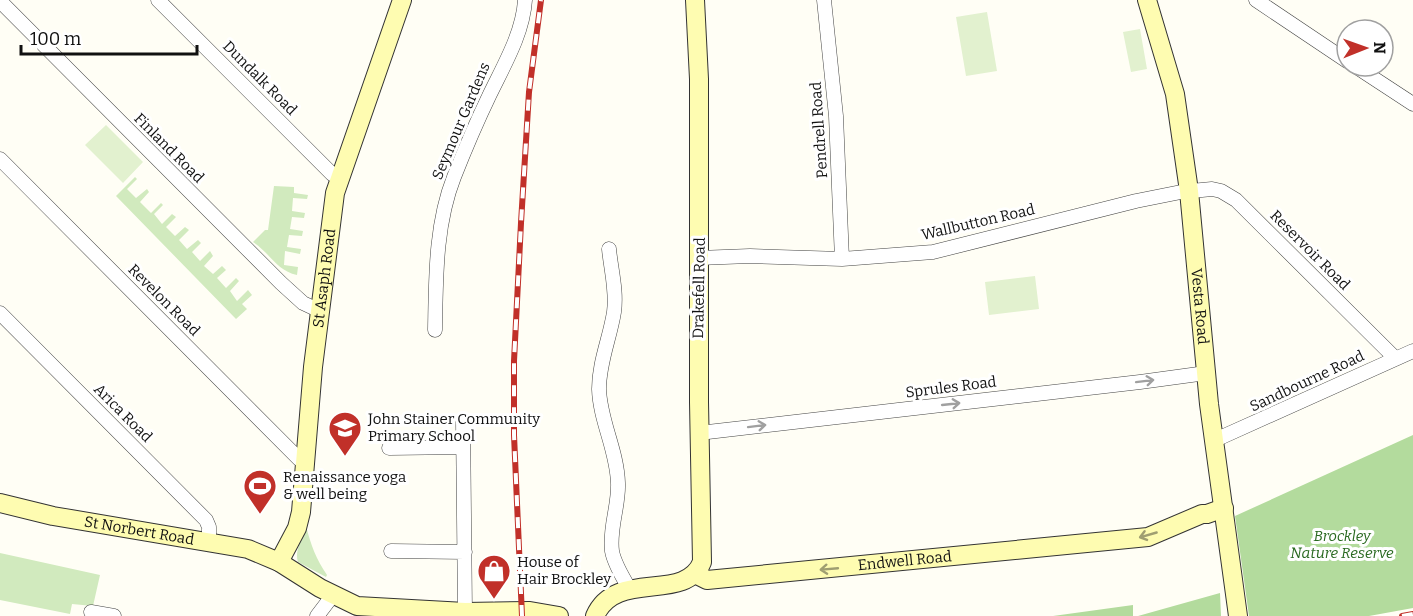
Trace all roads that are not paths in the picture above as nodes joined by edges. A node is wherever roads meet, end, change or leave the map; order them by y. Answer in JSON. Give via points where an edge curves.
{"nodes":[{"id":1,"x":158,"y":0,"type":"edge"},
{"id":2,"x":402,"y":0,"type":"edge"},
{"id":3,"x":525,"y":0,"type":"edge"},
{"id":4,"x":695,"y":0,"type":"edge"},
{"id":5,"x":824,"y":0,"type":"edge"},
{"id":6,"x":1147,"y":0,"type":"edge"},
{"id":7,"x":1257,"y":0,"type":"edge"},
{"id":8,"x":0,"y":1,"type":"edge"},
{"id":9,"x":1335,"y":53,"type":"edge"},
{"id":10,"x":1373,"y":78,"type":"edge"},
{"id":11,"x":1413,"y":104,"type":"edge"},
{"id":12,"x":0,"y":159,"type":"edge"},
{"id":13,"x":339,"y":178,"type":"junction"},
{"id":14,"x":1189,"y":191,"type":"junction"},
{"id":15,"x":609,"y":249,"type":"dead end"},
{"id":16,"x":698,"y":258,"type":"junction"},
{"id":17,"x":842,"y":259,"type":"junction"},
{"id":18,"x":320,"y":311,"type":"junction"},
{"id":19,"x":0,"y":314,"type":"edge"},
{"id":20,"x":435,"y":330,"type":"dead end"},
{"id":21,"x":1413,"y":351,"type":"edge"},
{"id":22,"x":1395,"y":358,"type":"junction"},
{"id":23,"x":1206,"y":373,"type":"junction"},
{"id":24,"x":463,"y":420,"type":"dead end"},
{"id":25,"x":699,"y":433,"type":"junction"},
{"id":26,"x":1215,"y":440,"type":"junction"},
{"id":27,"x":463,"y":447,"type":"junction"},
{"id":28,"x":389,"y":448,"type":"dead end"},
{"id":29,"x":306,"y":459,"type":"junction"},
{"id":30,"x":0,"y":503,"type":"edge"},
{"id":31,"x":1224,"y":508,"type":"junction"},
{"id":32,"x":209,"y":541,"type":"junction"},
{"id":33,"x":391,"y":551,"type":"dead end"},
{"id":34,"x":465,"y":552,"type":"junction"},
{"id":35,"x":279,"y":562,"type":"junction"},
{"id":36,"x":695,"y":574,"type":"junction"},
{"id":37,"x":629,"y":588,"type":"junction"},
{"id":38,"x":333,"y":595,"type":"junction"},
{"id":39,"x":1237,"y":610,"type":"edge"},
{"id":40,"x":91,"y":612,"type":"dead end"},
{"id":41,"x":465,"y":612,"type":"junction"},
{"id":42,"x":114,"y":616,"type":"edge"},
{"id":43,"x":317,"y":616,"type":"edge"},
{"id":44,"x":559,"y":616,"type":"edge"},
{"id":45,"x":595,"y":616,"type":"edge"}],
"edges":[{"from":1,"to":13,"type":"street","name":"Dundalk Road"},
{"from":2,"to":13,"type":"street","name":"St Asaph Road"},
{"from":3,"to":20,"type":"street","name":"Seymour Gardens","via":[[509,54],[446,203],[439,242]]},
{"from":4,"to":16,"type":"street","name":"Drakefell Road","via":[[699,79]]},
{"from":5,"to":17,"type":"street","name":"Pendrell Road","via":[[836,116]]},
{"from":6,"to":14,"type":"street","name":"Vesta Road","via":[[1175,94]]},
{"from":7,"to":9,"type":"street"},
{"from":8,"to":18,"type":"street","name":"Finland Road","via":[[281,283],[303,303]]},
{"from":10,"to":11,"type":"street"},
{"from":12,"to":29,"type":"street","name":"Revelon Road","via":[[299,459]]},
{"from":13,"to":18,"type":"street","name":"St Asaph Road"},
{"from":14,"to":17,"type":"street","name":"Wallbutton Road","via":[[933,252]]},
{"from":14,"to":22,"type":"street","name":"Reservoir Road","via":[[1212,189],[1236,200]]},
{"from":14,"to":23,"type":"street","name":"Vesta Road"},
{"from":15,"to":37,"type":"street","via":[[615,302],[600,374],[600,399],[618,476],[612,548]]},
{"from":16,"to":17,"type":"street","name":"Wallbutton Road"},
{"from":16,"to":25,"type":"street","name":"Drakefell Road"},
{"from":18,"to":29,"type":"street","name":"St Asaph Road"},
{"from":19,"to":32,"type":"street","name":"Arica Road","via":[[206,520]]},
{"from":21,"to":22,"type":"street","name":"Sandbourne Road"},
{"from":22,"to":26,"type":"street","name":"Sandbourne Road"},
{"from":25,"to":23,"type":"street","name":"Sprules Road","one_way":true},
{"from":23,"to":26,"type":"street","name":"Vesta Road"},
{"from":24,"to":27,"type":"street"},
{"from":25,"to":36,"type":"street","name":"Drakefell Road","via":[[702,562]]},
{"from":26,"to":31,"type":"street","name":"Vesta Road"},
{"from":27,"to":28,"type":"street"},
{"from":27,"to":34,"type":"street"},
{"from":29,"to":35,"type":"street","name":"St Asaph Road","via":[[297,528]]},
{"from":30,"to":32,"type":"street","name":"St Norbert Road","via":[[53,516]]},
{"from":31,"to":36,"type":"street","name":"Endwell Road","one_way":true,"via":[[1148,537],[707,580]]},
{"from":31,"to":39,"type":"street","name":"Vesta Road"},
{"from":32,"to":35,"type":"street","name":"St Norbert Road","via":[[248,549]]},
{"from":33,"to":34,"type":"street"},
{"from":34,"to":41,"type":"street"},
{"from":35,"to":38,"type":"street","name":"St Norbert Road"},
{"from":36,"to":37,"type":"street","name":"Endwell Road","via":[[682,581]]},
{"from":37,"to":45,"type":"street","name":"Endwell Road","via":[[612,595]]},
{"from":38,"to":41,"type":"street","name":"St Norbert Road","via":[[357,606]]},
{"from":38,"to":43,"type":"street"},
{"from":40,"to":42,"type":"street"},
{"from":41,"to":44,"type":"street","name":"St Norbert Road","via":[[530,611]]}]}
